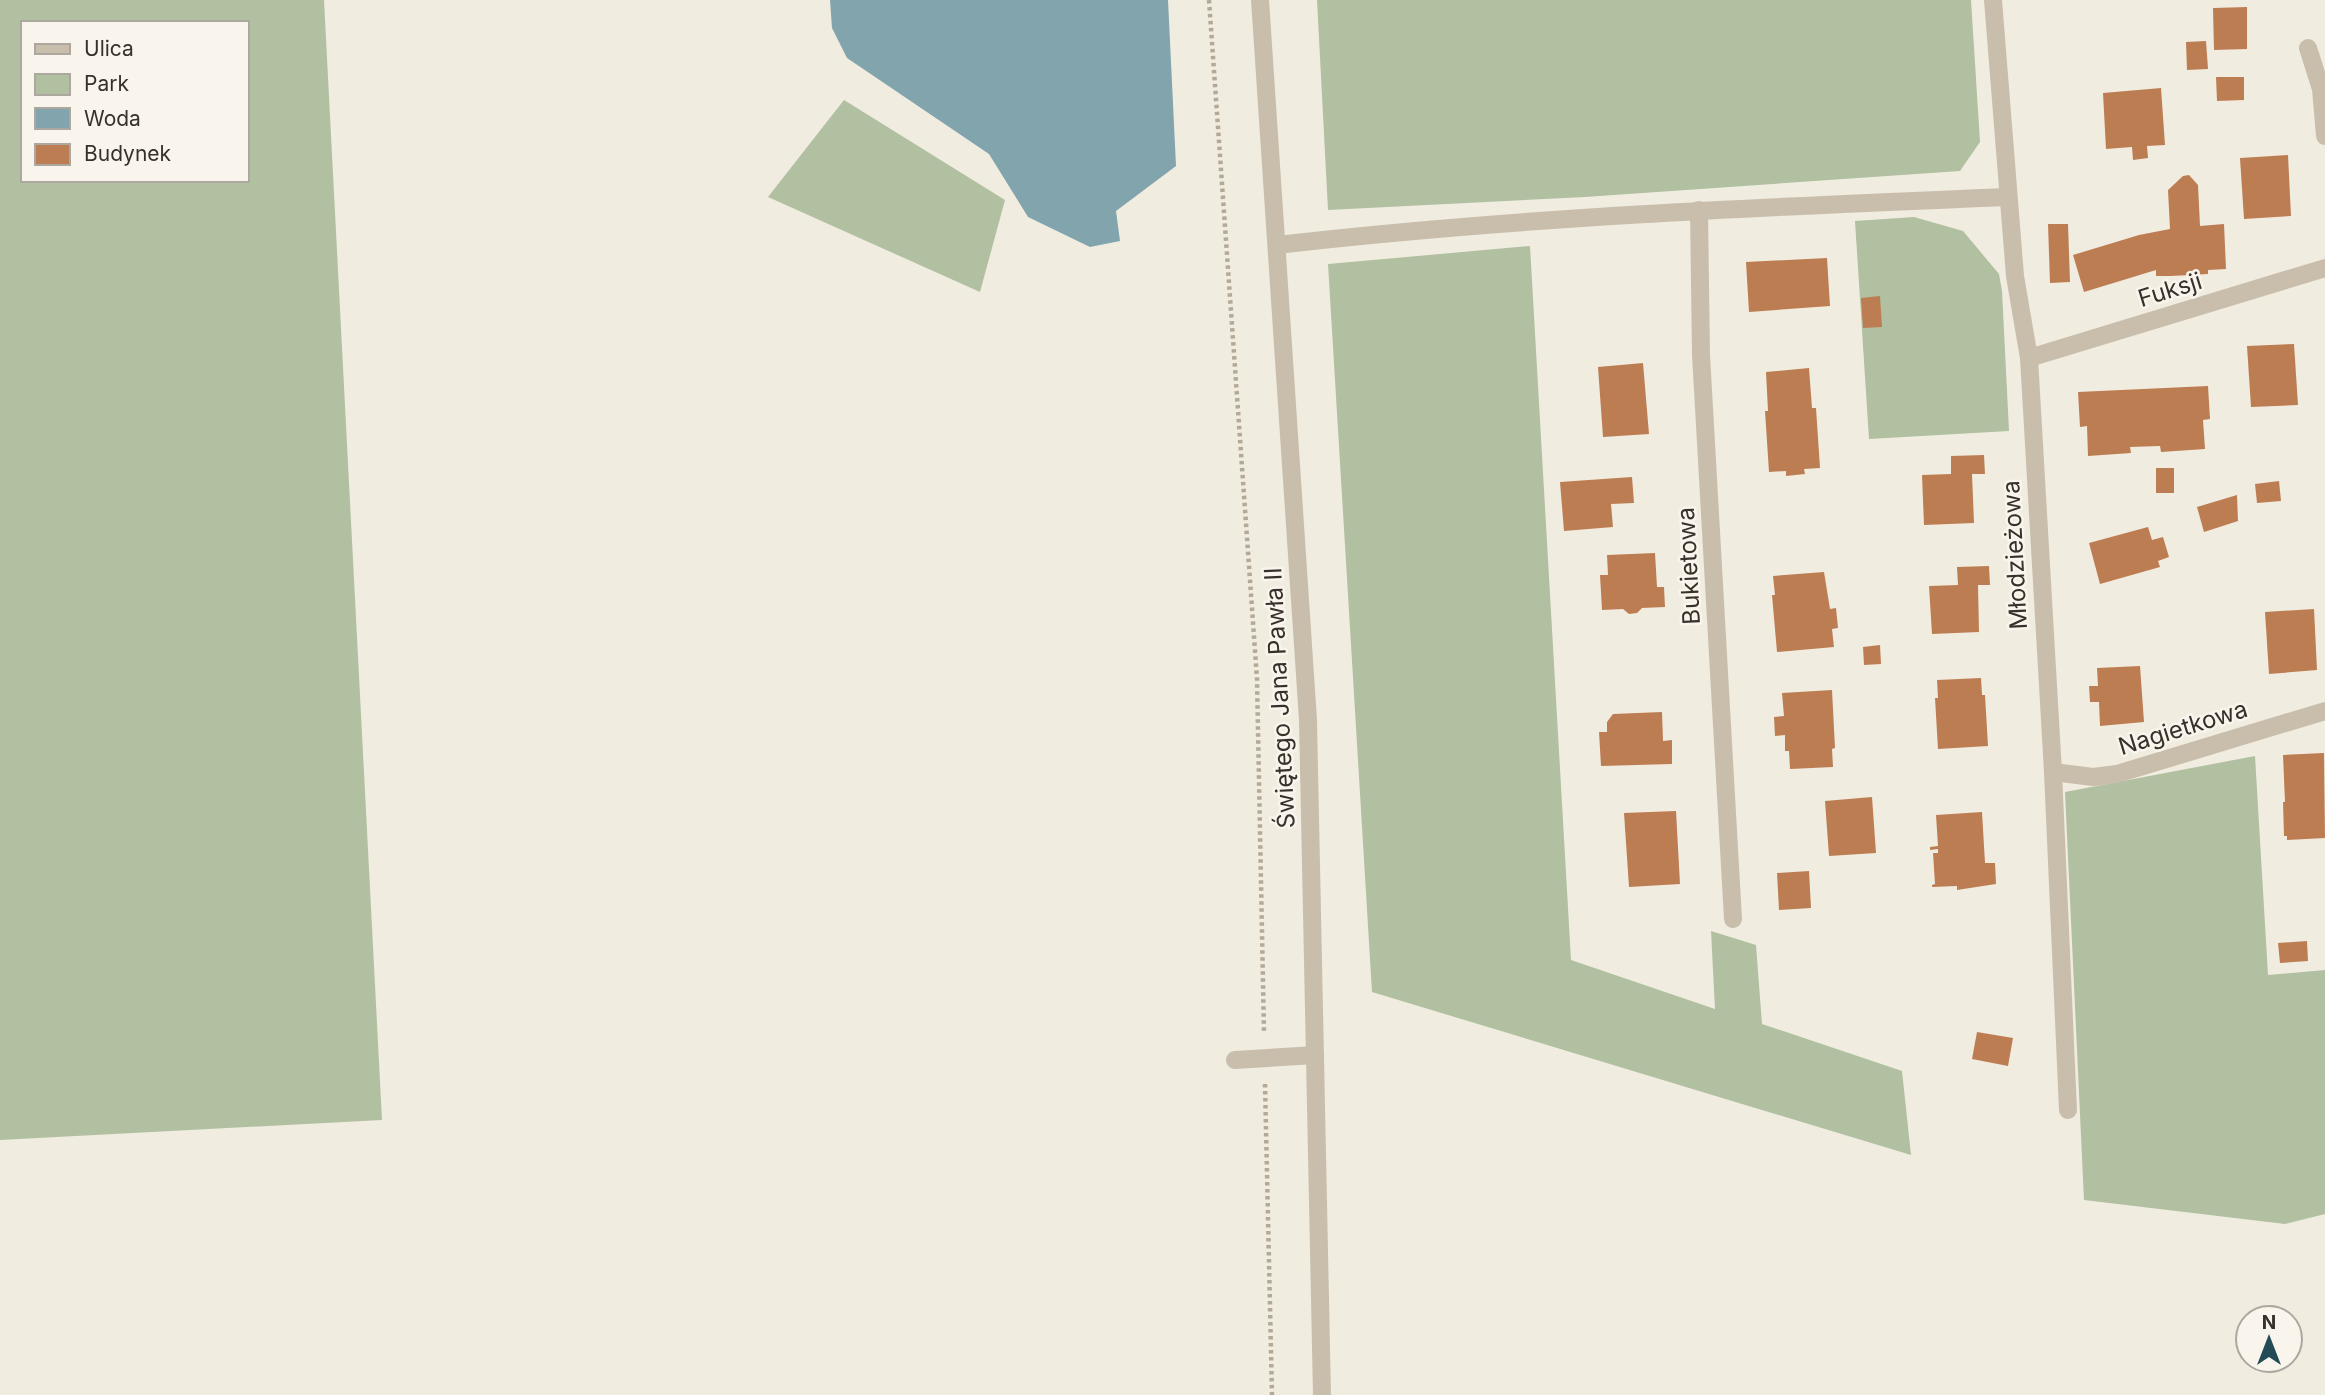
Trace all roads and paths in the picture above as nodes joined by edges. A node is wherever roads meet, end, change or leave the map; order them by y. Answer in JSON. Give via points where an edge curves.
{"nodes":[{"id":1,"x":1209,"y":0,"type":"edge"},
{"id":2,"x":1260,"y":0,"type":"edge"},
{"id":3,"x":1993,"y":0,"type":"edge"},
{"id":4,"x":2308,"y":48,"type":"dead end"},
{"id":5,"x":2325,"y":136,"type":"edge"},
{"id":6,"x":2008,"y":197,"type":"junction"},
{"id":7,"x":1699,"y":209,"type":"junction"},
{"id":8,"x":1278,"y":245,"type":"junction"},
{"id":9,"x":2325,"y":268,"type":"edge"},
{"id":10,"x":2029,"y":358,"type":"junction"},
{"id":11,"x":2325,"y":711,"type":"edge"},
{"id":12,"x":2053,"y":772,"type":"junction"},
{"id":13,"x":1733,"y":919,"type":"dead end"},
{"id":14,"x":1315,"y":1055,"type":"junction"},
{"id":15,"x":1264,"y":1058,"type":"junction"},
{"id":16,"x":1235,"y":1060,"type":"dead end"},
{"id":17,"x":2068,"y":1110,"type":"dead end"},
{"id":18,"x":1272,"y":1395,"type":"edge"},
{"id":19,"x":1322,"y":1395,"type":"edge"}],
"edges":[{"from":1,"to":15,"type":"path","via":[[1257,679]]},
{"from":2,"to":8,"type":"street","name":"Świętego Jana Pawła II"},
{"from":3,"to":6,"type":"street","name":"Młodzieżowa"},
{"from":4,"to":5,"type":"street","via":[[2321,89]]},
{"from":6,"to":7,"type":"street"},
{"from":6,"to":10,"type":"street","name":"Młodzieżowa"},
{"from":7,"to":8,"type":"street"},
{"from":7,"to":13,"type":"street","name":"Bukietowa","via":[[1701,355]]},
{"from":8,"to":14,"type":"street","name":"Świętego Jana Pawła II","via":[[1308,708]]},
{"from":9,"to":10,"type":"street","name":"Fuksji"},
{"from":10,"to":12,"type":"street","name":"Młodzieżowa"},
{"from":11,"to":12,"type":"street","name":"Nagietkowa","via":[[2117,774],[2093,777]]},
{"from":12,"to":17,"type":"street","name":"Młodzieżowa"},
{"from":14,"to":15,"type":"street"},
{"from":14,"to":19,"type":"street","name":"Świętego Jana Pawła II"},
{"from":15,"to":16,"type":"street"},
{"from":15,"to":18,"type":"path"}]}
